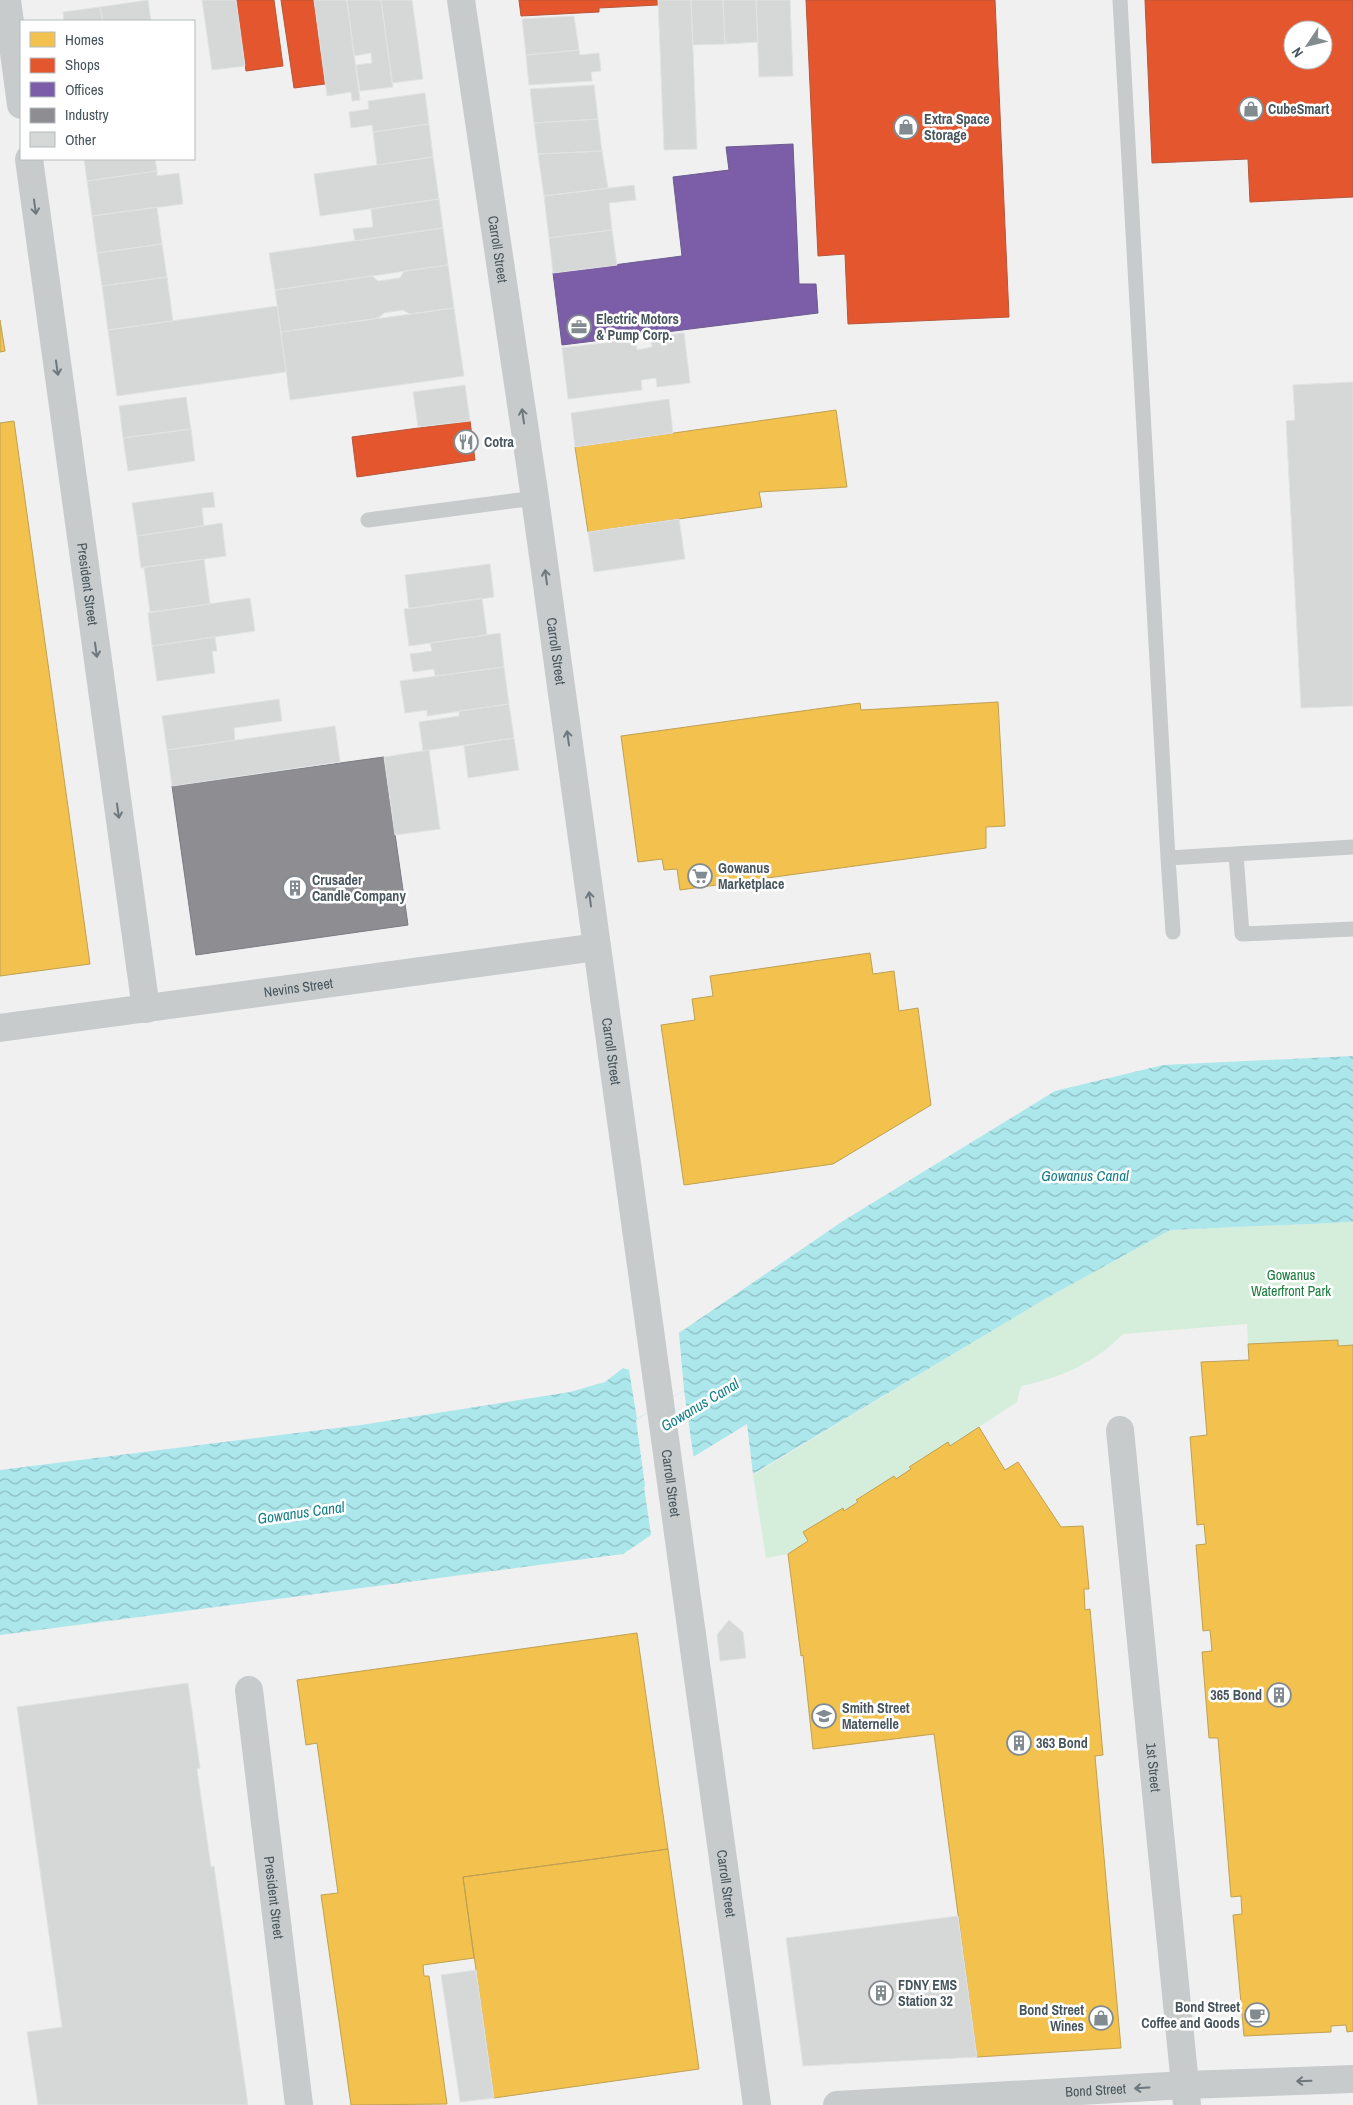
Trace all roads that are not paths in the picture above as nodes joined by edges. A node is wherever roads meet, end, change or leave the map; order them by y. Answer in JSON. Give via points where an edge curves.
{"nodes":[{"id":1,"x":7,"y":0,"type":"edge"},
{"id":2,"x":461,"y":0,"type":"edge"},
{"id":3,"x":1120,"y":0,"type":"edge"},
{"id":4,"x":20,"y":98,"type":"edge"},
{"id":5,"x":29,"y":160,"type":"edge"},
{"id":6,"x":535,"y":498,"type":"junction"},
{"id":7,"x":368,"y":520,"type":"dead end"},
{"id":8,"x":1353,"y":847,"type":"edge"},
{"id":9,"x":1236,"y":854,"type":"junction"},
{"id":10,"x":1168,"y":858,"type":"junction"},
{"id":11,"x":1353,"y":929,"type":"edge"},
{"id":12,"x":1173,"y":932,"type":"dead end"},
{"id":13,"x":597,"y":947,"type":"junction"},
{"id":14,"x":146,"y":1009,"type":"junction"},
{"id":15,"x":0,"y":1028,"type":"edge"},
{"id":16,"x":1120,"y":1430,"type":"dead end"},
{"id":17,"x":249,"y":1690,"type":"dead end"},
{"id":18,"x":1353,"y":2079,"type":"edge"},
{"id":19,"x":1186,"y":2095,"type":"edge"},
{"id":20,"x":299,"y":2105,"type":"edge"},
{"id":21,"x":757,"y":2105,"type":"edge"},
{"id":22,"x":837,"y":2105,"type":"edge"}],
"edges":[{"from":1,"to":4,"type":"street"},
{"from":6,"to":2,"type":"street","name":"Carroll Street","one_way":true},
{"from":3,"to":10,"type":"lane"},
{"from":5,"to":14,"type":"street","name":"President Street","one_way":true},
{"from":6,"to":7,"type":"lane"},
{"from":13,"to":6,"type":"street","name":"Carroll Street","one_way":true},
{"from":8,"to":9,"type":"lane"},
{"from":9,"to":10,"type":"lane"},
{"from":9,"to":11,"type":"lane","via":[[1242,934]]},
{"from":10,"to":12,"type":"lane"},
{"from":13,"to":14,"type":"street","name":"Nevins Street"},
{"from":13,"to":21,"type":"street","name":"Carroll Street"},
{"from":14,"to":15,"type":"street","name":"Nevins Street"},
{"from":16,"to":19,"type":"street","name":"1st Street"},
{"from":17,"to":20,"type":"street","name":"President Street"},
{"from":18,"to":19,"type":"street","name":"Bond Street","one_way":true},
{"from":19,"to":22,"type":"street","name":"Bond Street","one_way":true}]}
